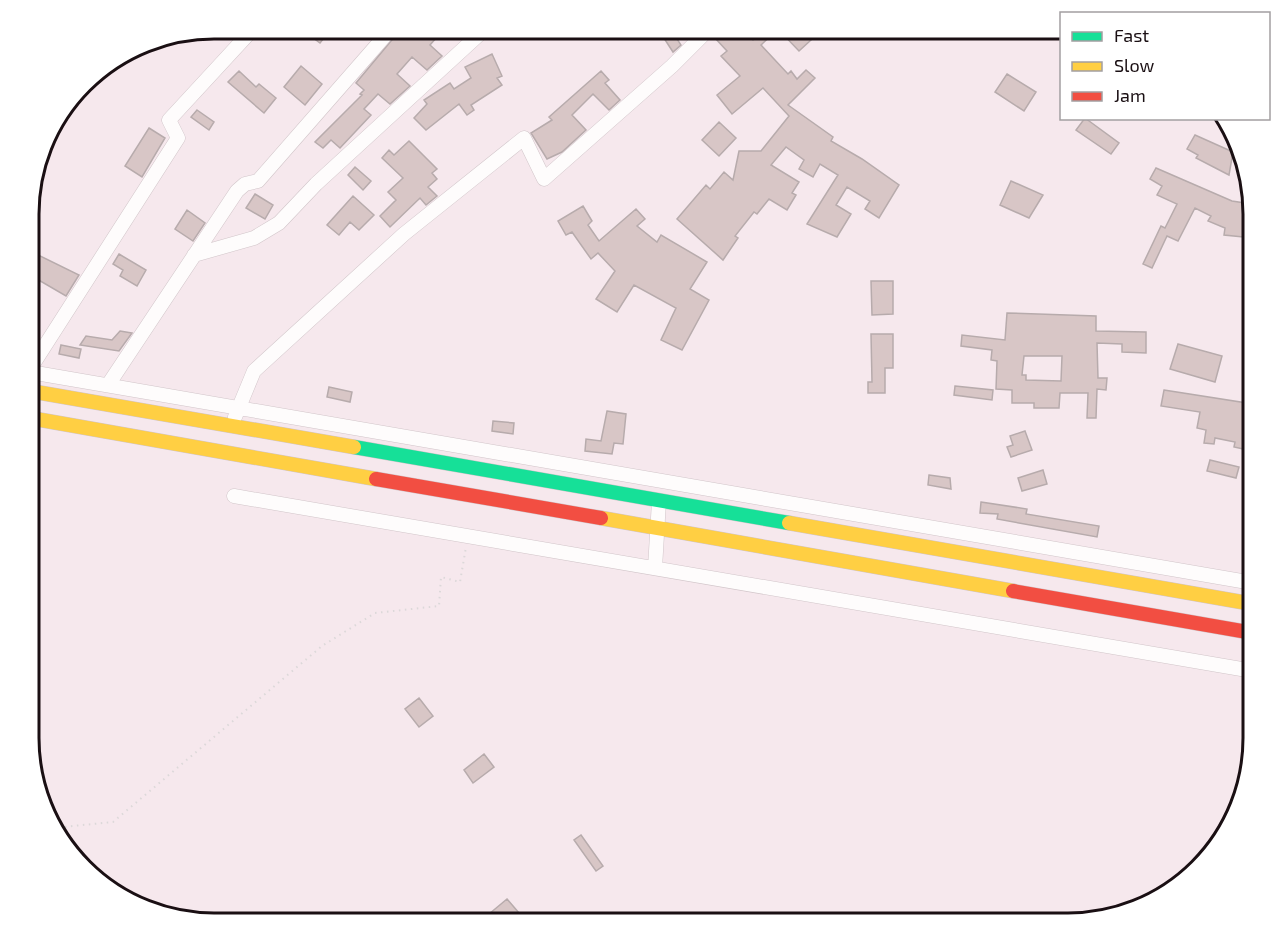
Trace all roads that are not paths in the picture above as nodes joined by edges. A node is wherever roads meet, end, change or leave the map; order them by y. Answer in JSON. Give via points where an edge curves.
{"nodes":[{"id":1,"x":242,"y":39,"type":"edge"},
{"id":2,"x":382,"y":39,"type":"edge"},
{"id":3,"x":474,"y":39,"type":"edge"},
{"id":4,"x":699,"y":39,"type":"edge"},
{"id":5,"x":194,"y":255,"type":"junction"},
{"id":6,"x":39,"y":356,"type":"edge"},
{"id":7,"x":39,"y":372,"type":"edge"},
{"id":8,"x":108,"y":385,"type":"junction"},
{"id":9,"x":39,"y":392,"type":"edge"},
{"id":10,"x":78,"y":399,"type":"junction"},
{"id":11,"x":237,"y":408,"type":"junction"},
{"id":12,"x":39,"y":420,"type":"edge"},
{"id":13,"x":72,"y":425,"type":"junction"},
{"id":14,"x":233,"y":427,"type":"junction"},
{"id":15,"x":234,"y":496,"type":"dead end"},
{"id":16,"x":659,"y":501,"type":"junction"},
{"id":17,"x":658,"y":528,"type":"junction"},
{"id":18,"x":655,"y":568,"type":"junction"},
{"id":19,"x":1243,"y":581,"type":"edge"},
{"id":20,"x":1243,"y":602,"type":"edge"},
{"id":21,"x":1243,"y":631,"type":"edge"},
{"id":22,"x":1243,"y":669,"type":"edge"}],
"edges":[{"from":1,"to":6,"type":"street","via":[[169,120],[178,138]]},
{"from":2,"to":5,"type":"street","via":[[258,181],[240,186]]},
{"from":3,"to":5,"type":"street","via":[[279,223],[254,238]]},
{"from":4,"to":11,"type":"street","via":[[544,179],[524,138],[404,234],[254,371]]},
{"from":5,"to":8,"type":"street"},
{"from":7,"to":8,"type":"street"},
{"from":8,"to":11,"type":"street"},
{"from":9,"to":10,"type":"main road"},
{"from":10,"to":13,"type":"main road"},
{"from":10,"to":14,"type":"main road"},
{"from":11,"to":14,"type":"street"},
{"from":11,"to":19,"type":"street"},
{"from":12,"to":13,"type":"main road"},
{"from":13,"to":17,"type":"main road"},
{"from":14,"to":16,"type":"main road"},
{"from":15,"to":18,"type":"street"},
{"from":16,"to":17,"type":"street"},
{"from":16,"to":20,"type":"main road"},
{"from":17,"to":18,"type":"street"},
{"from":17,"to":21,"type":"main road"},
{"from":18,"to":22,"type":"street"}]}
